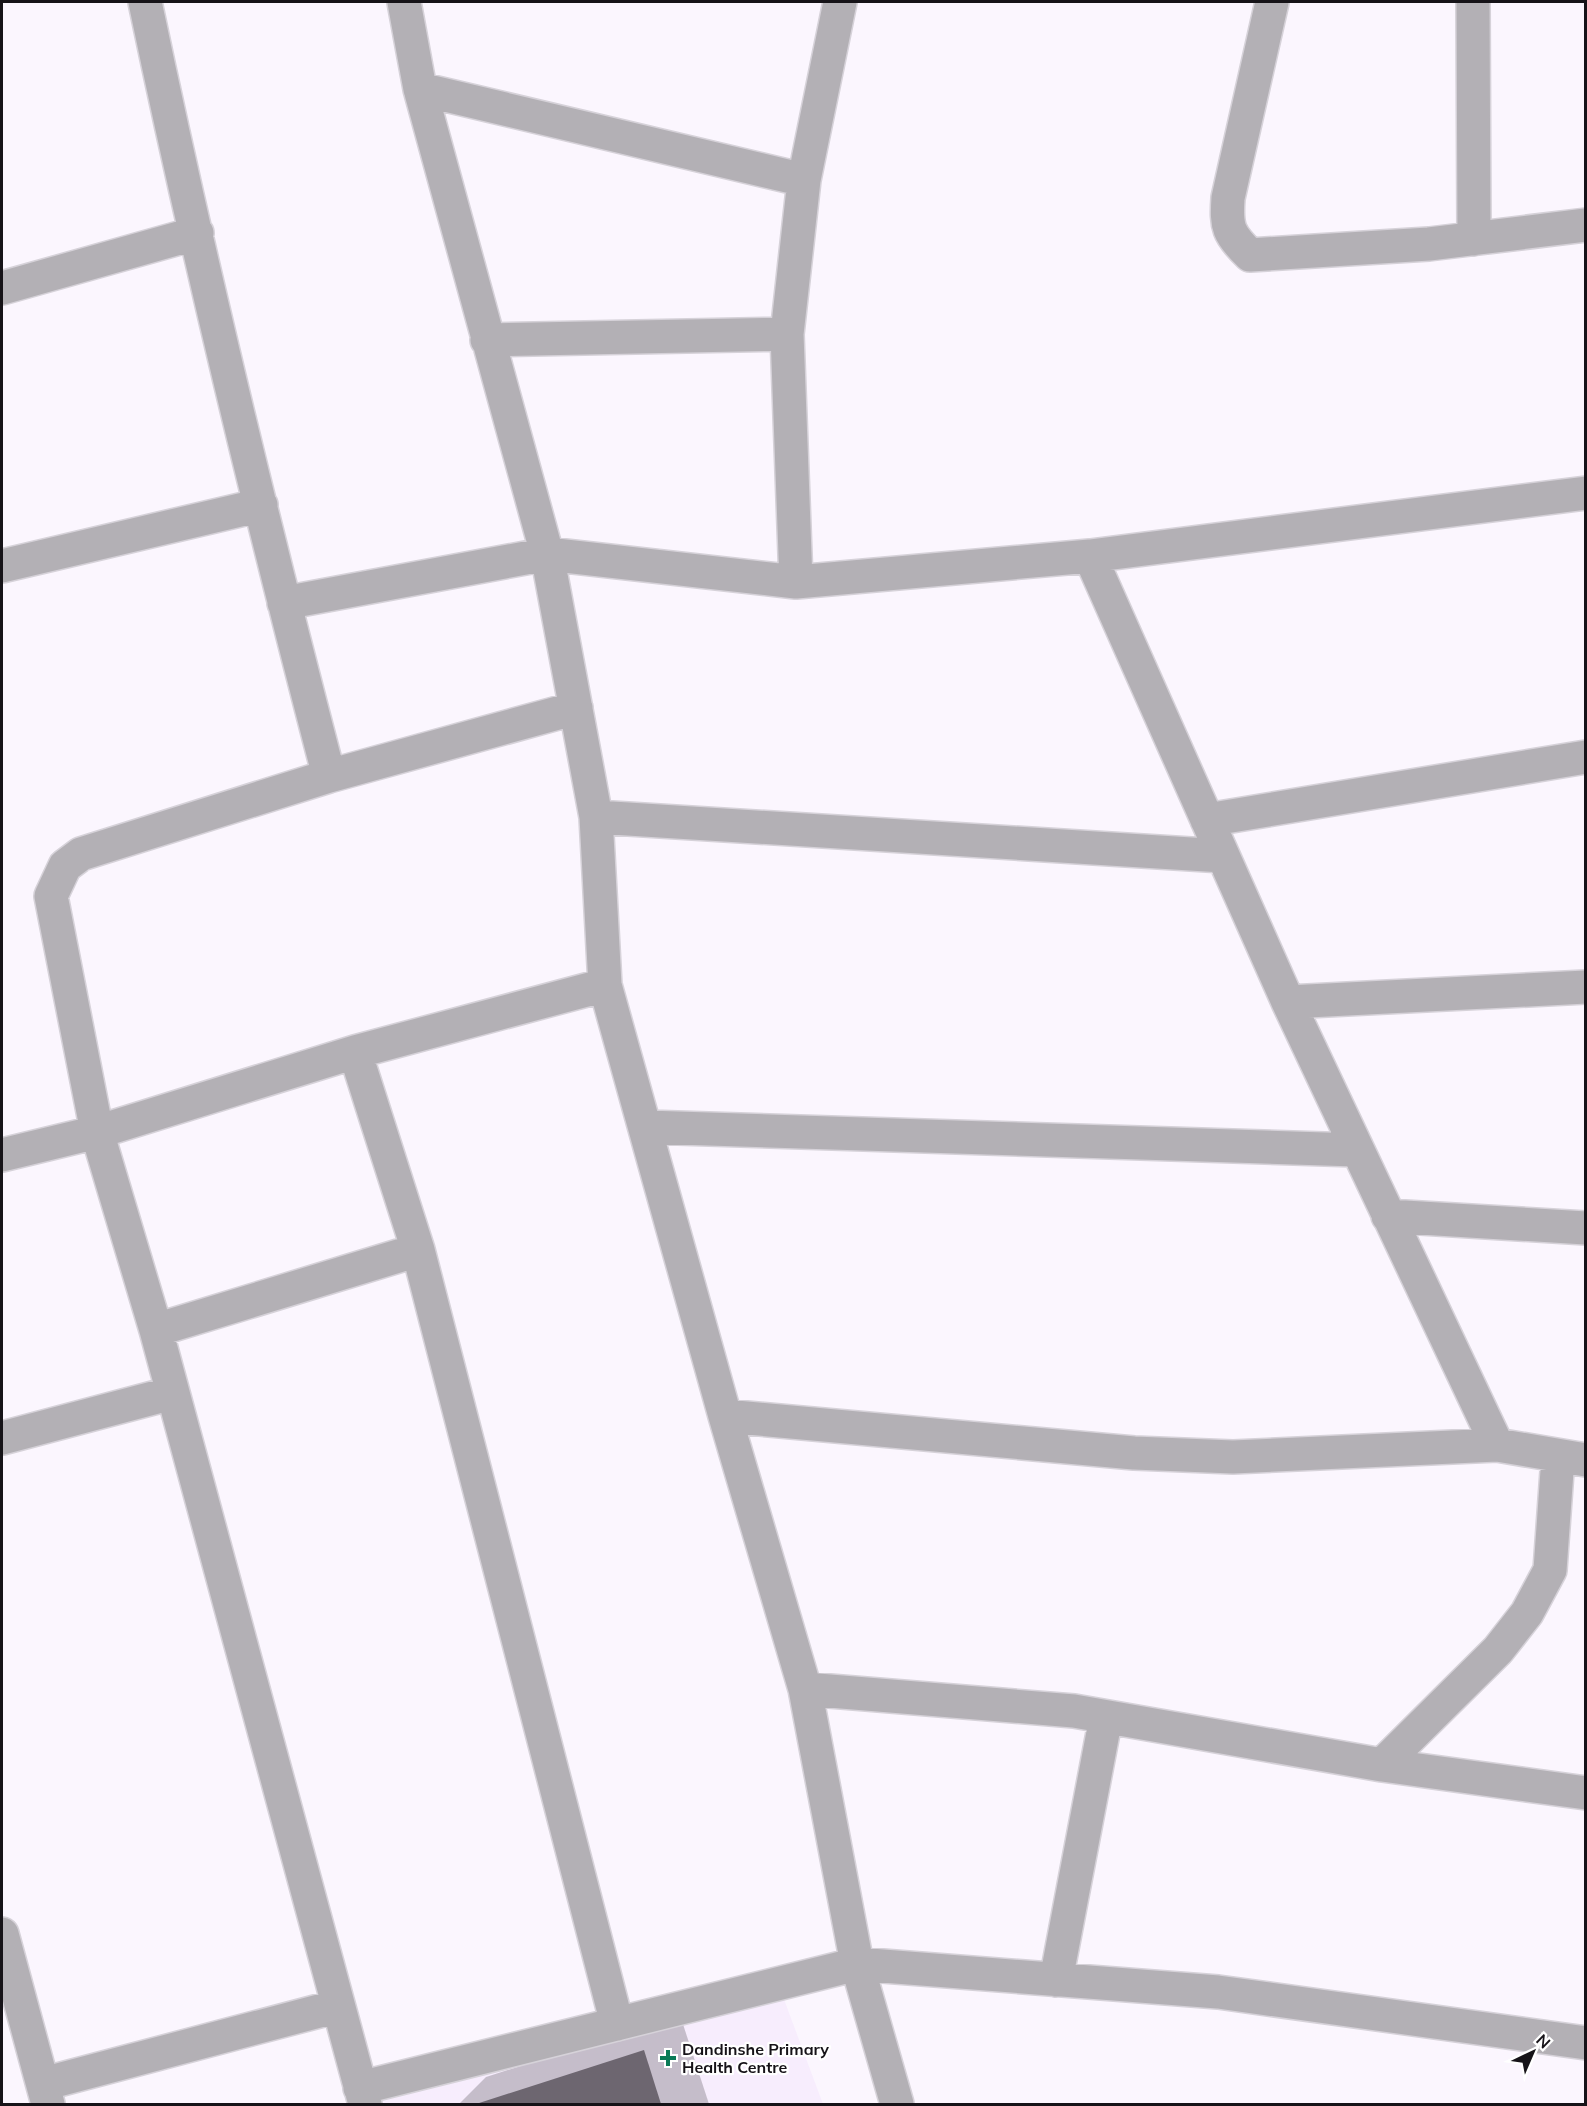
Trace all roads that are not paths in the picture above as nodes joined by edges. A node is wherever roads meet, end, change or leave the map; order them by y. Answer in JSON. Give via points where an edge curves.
{"nodes":[{"id":1,"x":145,"y":2,"type":"edge"},
{"id":2,"x":404,"y":2,"type":"edge"},
{"id":3,"x":840,"y":2,"type":"edge"},
{"id":4,"x":1272,"y":2,"type":"edge"},
{"id":5,"x":1473,"y":2,"type":"edge"},
{"id":6,"x":420,"y":88,"type":"junction"},
{"id":7,"x":804,"y":180,"type":"junction"},
{"id":8,"x":1586,"y":225,"type":"edge"},
{"id":9,"x":197,"y":233,"type":"junction"},
{"id":10,"x":1474,"y":239,"type":"junction"},
{"id":11,"x":2,"y":288,"type":"edge"},
{"id":12,"x":788,"y":334,"type":"junction"},
{"id":13,"x":487,"y":340,"type":"junction"},
{"id":14,"x":1586,"y":493,"type":"edge"},
{"id":15,"x":261,"y":505,"type":"junction"},
{"id":16,"x":547,"y":554,"type":"junction"},
{"id":17,"x":1090,"y":556,"type":"junction"},
{"id":18,"x":2,"y":566,"type":"edge"},
{"id":19,"x":796,"y":582,"type":"junction"},
{"id":20,"x":284,"y":603,"type":"junction"},
{"id":21,"x":576,"y":708,"type":"junction"},
{"id":22,"x":1586,"y":757,"type":"edge"},
{"id":23,"x":329,"y":776,"type":"junction"},
{"id":24,"x":596,"y":817,"type":"junction"},
{"id":25,"x":1206,"y":820,"type":"junction"},
{"id":26,"x":1223,"y":856,"type":"junction"},
{"id":27,"x":605,"y":985,"type":"junction"},
{"id":28,"x":1586,"y":987,"type":"edge"},
{"id":29,"x":1288,"y":1002,"type":"junction"},
{"id":30,"x":355,"y":1052,"type":"junction"},
{"id":31,"x":646,"y":1126,"type":"junction"},
{"id":32,"x":97,"y":1132,"type":"junction"},
{"id":33,"x":1356,"y":1150,"type":"junction"},
{"id":34,"x":2,"y":1155,"type":"edge"},
{"id":35,"x":1388,"y":1216,"type":"junction"},
{"id":36,"x":1586,"y":1228,"type":"edge"},
{"id":37,"x":418,"y":1250,"type":"junction"},
{"id":38,"x":156,"y":1330,"type":"junction"},
{"id":39,"x":172,"y":1393,"type":"junction"},
{"id":40,"x":725,"y":1416,"type":"junction"},
{"id":41,"x":2,"y":1438,"type":"edge"},
{"id":42,"x":1497,"y":1445,"type":"junction"},
{"id":43,"x":1572,"y":1458,"type":"edge"},
{"id":44,"x":805,"y":1689,"type":"junction"},
{"id":45,"x":1106,"y":1717,"type":"junction"},
{"id":46,"x":1382,"y":1765,"type":"junction"},
{"id":47,"x":1586,"y":1793,"type":"edge"},
{"id":48,"x":2,"y":1934,"type":"edge"},
{"id":49,"x":856,"y":1964,"type":"junction"},
{"id":50,"x":7,"y":1973,"type":"edge"},
{"id":51,"x":1056,"y":1980,"type":"junction"},
{"id":52,"x":338,"y":2006,"type":"junction"},
{"id":53,"x":617,"y":2024,"type":"junction"},
{"id":54,"x":1586,"y":2043,"type":"edge"},
{"id":55,"x":45,"y":2094,"type":"edge"},
{"id":56,"x":363,"y":2096,"type":"edge"},
{"id":57,"x":897,"y":2104,"type":"edge"}],
"edges":[{"from":1,"to":9,"type":"street"},
{"from":2,"to":6,"type":"street"},
{"from":3,"to":7,"type":"street"},
{"from":4,"to":10,"type":"street","via":[[1228,198],[1227,223],[1234,240],[1250,255]]},
{"from":5,"to":10,"type":"street"},
{"from":6,"to":7,"type":"street"},
{"from":6,"to":13,"type":"street"},
{"from":7,"to":12,"type":"street"},
{"from":8,"to":10,"type":"street"},
{"from":9,"to":11,"type":"street"},
{"from":9,"to":15,"type":"street"},
{"from":12,"to":13,"type":"street"},
{"from":12,"to":19,"type":"street"},
{"from":13,"to":16,"type":"street"},
{"from":14,"to":17,"type":"street"},
{"from":15,"to":18,"type":"street"},
{"from":15,"to":20,"type":"street"},
{"from":16,"to":19,"type":"street"},
{"from":16,"to":20,"type":"street"},
{"from":16,"to":21,"type":"street"},
{"from":17,"to":19,"type":"street"},
{"from":17,"to":25,"type":"street"},
{"from":20,"to":23,"type":"street"},
{"from":21,"to":23,"type":"street"},
{"from":21,"to":24,"type":"street"},
{"from":22,"to":25,"type":"street"},
{"from":23,"to":32,"type":"street","via":[[81,854],[65,866],[51,896]]},
{"from":24,"to":26,"type":"street"},
{"from":24,"to":27,"type":"street"},
{"from":25,"to":26,"type":"street"},
{"from":26,"to":29,"type":"street"},
{"from":27,"to":30,"type":"street"},
{"from":27,"to":31,"type":"street"},
{"from":28,"to":29,"type":"street"},
{"from":29,"to":33,"type":"street"},
{"from":30,"to":32,"type":"street"},
{"from":30,"to":37,"type":"street"},
{"from":31,"to":33,"type":"street"},
{"from":31,"to":40,"type":"street"},
{"from":32,"to":34,"type":"street"},
{"from":32,"to":38,"type":"street"},
{"from":33,"to":35,"type":"street"},
{"from":35,"to":36,"type":"street"},
{"from":35,"to":42,"type":"street"},
{"from":37,"to":38,"type":"street"},
{"from":37,"to":53,"type":"street"},
{"from":38,"to":39,"type":"street"},
{"from":39,"to":41,"type":"street"},
{"from":39,"to":52,"type":"street"},
{"from":40,"to":42,"type":"street","via":[[1134,1453],[1233,1457]]},
{"from":40,"to":44,"type":"street"},
{"from":42,"to":43,"type":"street"},
{"from":43,"to":46,"type":"street","via":[[1550,1570],[1527,1613],[1498,1650]]},
{"from":44,"to":45,"type":"street","via":[[1074,1711]]},
{"from":44,"to":49,"type":"street"},
{"from":45,"to":46,"type":"street"},
{"from":45,"to":51,"type":"street"},
{"from":46,"to":47,"type":"street"},
{"from":48,"to":50,"type":"street"},
{"from":49,"to":51,"type":"street"},
{"from":49,"to":53,"type":"street"},
{"from":49,"to":57,"type":"street"},
{"from":50,"to":55,"type":"street"},
{"from":51,"to":54,"type":"street","via":[[1218,1992]]},
{"from":52,"to":55,"type":"street"},
{"from":52,"to":56,"type":"street"},
{"from":53,"to":56,"type":"street"}]}
